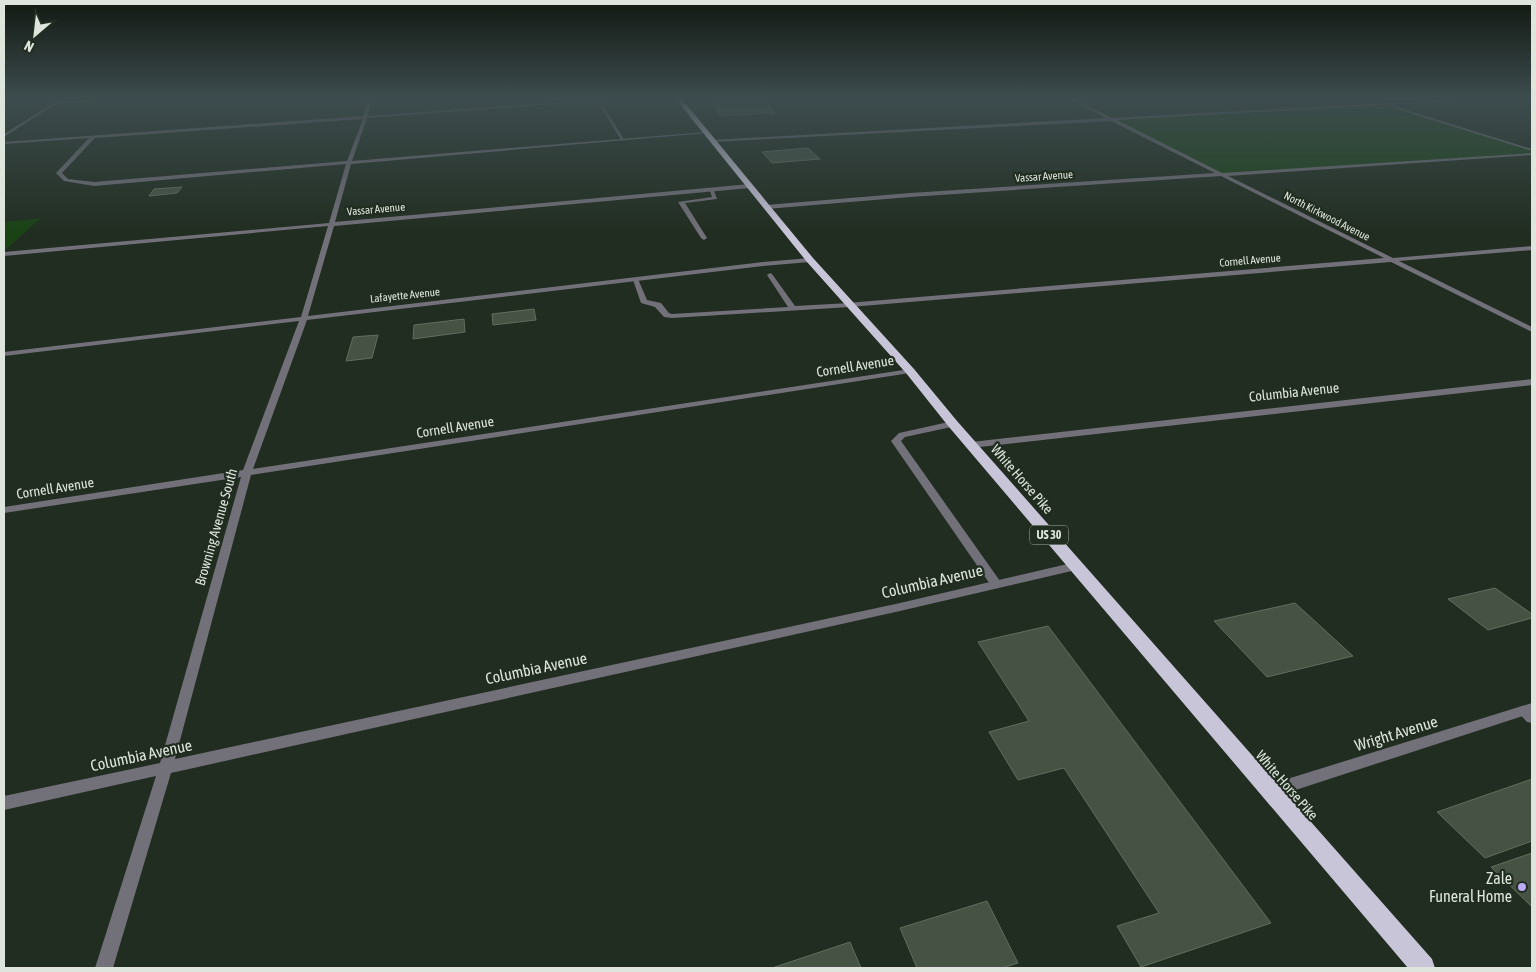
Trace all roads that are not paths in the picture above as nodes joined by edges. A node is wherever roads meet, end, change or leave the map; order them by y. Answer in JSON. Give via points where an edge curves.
{"nodes":[{"id":1,"x":87,"y":143,"type":"edge"},
{"id":2,"x":356,"y":143,"type":"edge"},
{"id":3,"x":583,"y":143,"type":"edge"},
{"id":4,"x":713,"y":143,"type":"edge"},
{"id":5,"x":1159,"y":143,"type":"edge"},
{"id":6,"x":1505,"y":143,"type":"edge"},
{"id":7,"x":1532,"y":152,"type":"edge"},
{"id":8,"x":349,"y":163,"type":"junction"},
{"id":9,"x":1221,"y":174,"type":"junction"},
{"id":10,"x":750,"y":186,"type":"junction"},
{"id":11,"x":711,"y":189,"type":"junction"},
{"id":12,"x":766,"y":207,"type":"junction"},
{"id":13,"x":333,"y":223,"type":"junction"},
{"id":14,"x":704,"y":238,"type":"dead end"},
{"id":15,"x":1532,"y":248,"type":"edge"},
{"id":16,"x":4,"y":254,"type":"edge"},
{"id":17,"x":1392,"y":259,"type":"junction"},
{"id":18,"x":810,"y":260,"type":"junction"},
{"id":19,"x":770,"y":275,"type":"dead end"},
{"id":20,"x":636,"y":280,"type":"junction"},
{"id":21,"x":850,"y":305,"type":"junction"},
{"id":22,"x":793,"y":308,"type":"junction"},
{"id":23,"x":304,"y":318,"type":"junction"},
{"id":24,"x":1532,"y":330,"type":"edge"},
{"id":25,"x":4,"y":354,"type":"edge"},
{"id":26,"x":910,"y":371,"type":"junction"},
{"id":27,"x":1532,"y":382,"type":"edge"},
{"id":28,"x":953,"y":424,"type":"junction"},
{"id":29,"x":971,"y":445,"type":"junction"},
{"id":30,"x":247,"y":472,"type":"junction"},
{"id":31,"x":4,"y":510,"type":"edge"},
{"id":32,"x":1076,"y":566,"type":"junction"},
{"id":33,"x":996,"y":584,"type":"junction"},
{"id":34,"x":1529,"y":712,"type":"edge"},
{"id":35,"x":166,"y":767,"type":"junction"},
{"id":36,"x":1271,"y":791,"type":"junction"},
{"id":37,"x":4,"y":803,"type":"edge"},
{"id":38,"x":1417,"y":967,"type":"edge"},
{"id":39,"x":104,"y":968,"type":"edge"}],
"edges":[{"from":1,"to":8,"type":"street","via":[[59,173],[66,180],[94,184]]},
{"from":2,"to":8,"type":"street","name":"Browning Avenue South"},
{"from":3,"to":8,"type":"street"},
{"from":4,"to":10,"type":"highway","name":"White Horse Pike","number":"US 30"},
{"from":5,"to":9,"type":"street","name":"North Kirkwood Avenue"},
{"from":6,"to":7,"type":"street"},
{"from":7,"to":9,"type":"street","name":"Vassar Avenue"},
{"from":8,"to":13,"type":"street","name":"Browning Avenue South"},
{"from":9,"to":12,"type":"street","name":"Vassar Avenue"},
{"from":9,"to":17,"type":"street","name":"North Kirkwood Avenue"},
{"from":10,"to":11,"type":"street","name":"Vassar Avenue"},
{"from":10,"to":12,"type":"highway","name":"White Horse Pike","number":"US 30"},
{"from":11,"to":13,"type":"street","name":"Vassar Avenue"},
{"from":11,"to":14,"type":"street","via":[[715,198],[681,202]]},
{"from":12,"to":18,"type":"highway","name":"White Horse Pike","number":"US 30"},
{"from":13,"to":16,"type":"street","name":"Vassar Avenue"},
{"from":13,"to":23,"type":"street","name":"Browning Avenue South"},
{"from":15,"to":17,"type":"street","name":"Cornell Avenue"},
{"from":17,"to":21,"type":"street","name":"Cornell Avenue"},
{"from":17,"to":24,"type":"street","name":"North Kirkwood Avenue"},
{"from":18,"to":20,"type":"street","name":"Lafayette Avenue"},
{"from":18,"to":21,"type":"highway","name":"White Horse Pike","number":"US 30"},
{"from":19,"to":22,"type":"street"},
{"from":20,"to":22,"type":"street","name":"Cornell Avenue","via":[[644,301],[658,305],[672,316]]},
{"from":20,"to":23,"type":"street","name":"Lafayette Avenue"},
{"from":21,"to":22,"type":"street","name":"Cornell Avenue"},
{"from":21,"to":26,"type":"highway","name":"White Horse Pike","number":"US 30"},
{"from":23,"to":25,"type":"street","name":"Lafayette Avenue"},
{"from":23,"to":30,"type":"street","name":"Browning Avenue South"},
{"from":26,"to":28,"type":"highway","name":"White Horse Pike","number":"US 30"},
{"from":26,"to":30,"type":"street","name":"Cornell Avenue"},
{"from":27,"to":29,"type":"street","name":"Columbia Avenue"},
{"from":28,"to":29,"type":"highway","name":"White Horse Pike","number":"US 30"},
{"from":28,"to":33,"type":"street","via":[[902,435],[896,442]]},
{"from":29,"to":32,"type":"highway","name":"White Horse Pike","number":"US 30"},
{"from":30,"to":31,"type":"street","name":"Cornell Avenue"},
{"from":30,"to":35,"type":"street","name":"Browning Avenue South"},
{"from":32,"to":33,"type":"street","name":"Columbia Avenue"},
{"from":32,"to":36,"type":"highway","name":"White Horse Pike","number":"US 30"},
{"from":33,"to":35,"type":"street","name":"Columbia Avenue"},
{"from":34,"to":36,"type":"street","name":"Wright Avenue"},
{"from":35,"to":37,"type":"street","name":"Columbia Avenue"},
{"from":35,"to":39,"type":"street","name":"Browning Avenue South"},
{"from":36,"to":38,"type":"highway","name":"White Horse Pike","number":"US 30"}]}
